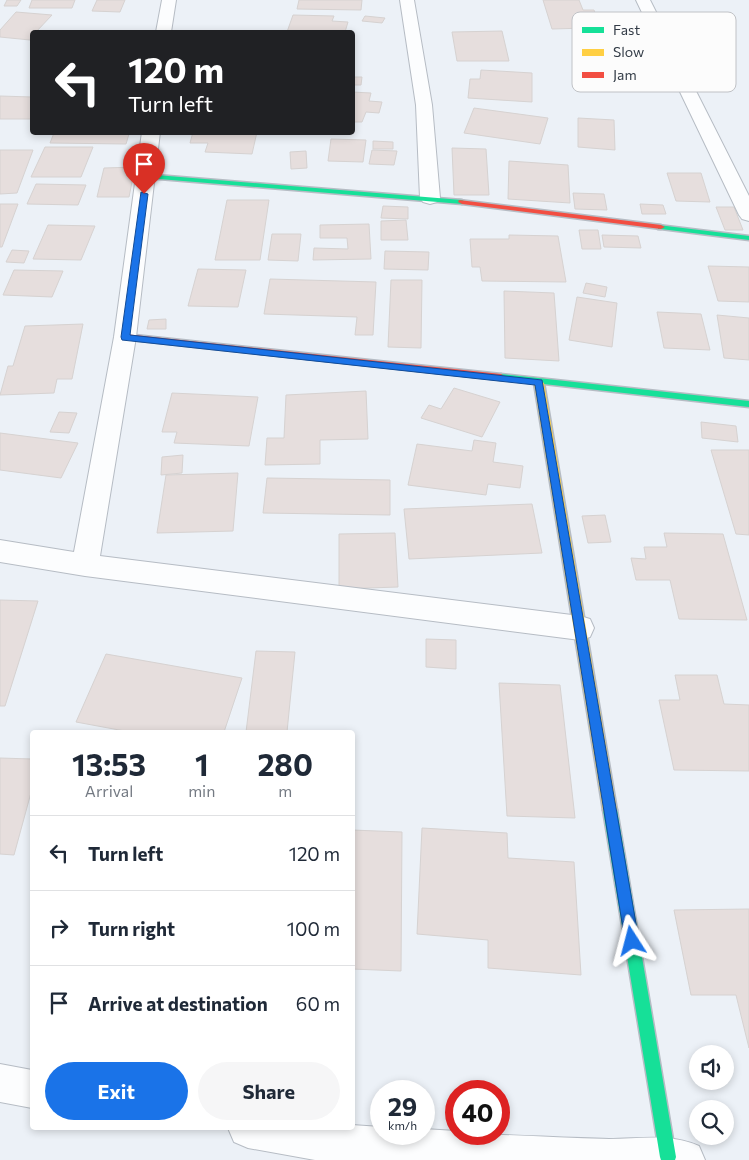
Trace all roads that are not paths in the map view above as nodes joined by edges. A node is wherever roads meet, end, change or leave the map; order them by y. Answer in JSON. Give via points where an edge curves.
{"nodes":[{"id":1,"x":169,"y":0,"type":"edge"},
{"id":2,"x":407,"y":0,"type":"edge"},
{"id":3,"x":643,"y":0,"type":"edge"},
{"id":4,"x":649,"y":12,"type":"edge"},
{"id":5,"x":164,"y":30,"type":"edge"},
{"id":6,"x":688,"y":92,"type":"edge"},
{"id":7,"x":152,"y":135,"type":"edge"},
{"id":8,"x":147,"y":176,"type":"junction"},
{"id":9,"x":430,"y":198,"type":"junction"},
{"id":10,"x":749,"y":215,"type":"edge"},
{"id":11,"x":749,"y":238,"type":"edge"},
{"id":12,"x":125,"y":337,"type":"junction"},
{"id":13,"x":539,"y":383,"type":"junction"},
{"id":14,"x":749,"y":404,"type":"edge"},
{"id":15,"x":0,"y":551,"type":"edge"},
{"id":16,"x":85,"y":565,"type":"junction"},
{"id":17,"x":580,"y":628,"type":"junction"},
{"id":18,"x":0,"y":1083,"type":"edge"},
{"id":19,"x":30,"y":1089,"type":"edge"},
{"id":20,"x":253,"y":1130,"type":"edge"},
{"id":21,"x":304,"y":1149,"type":"edge"},
{"id":22,"x":676,"y":1159,"type":"edge"}],
"edges":[{"from":1,"to":5,"type":"street"},
{"from":2,"to":9,"type":"street","via":[[424,105]]},
{"from":3,"to":4,"type":"street"},
{"from":6,"to":10,"type":"street"},
{"from":7,"to":8,"type":"street"},
{"from":8,"to":9,"type":"street"},
{"from":8,"to":12,"type":"street"},
{"from":9,"to":11,"type":"street"},
{"from":12,"to":13,"type":"street"},
{"from":12,"to":16,"type":"street"},
{"from":13,"to":14,"type":"street"},
{"from":13,"to":17,"type":"street"},
{"from":15,"to":16,"type":"street"},
{"from":16,"to":17,"type":"street"},
{"from":17,"to":22,"type":"street"},
{"from":18,"to":19,"type":"street"},
{"from":20,"to":21,"type":"street"},
{"from":21,"to":22,"type":"street","via":[[343,1146],[609,1159]]}]}
